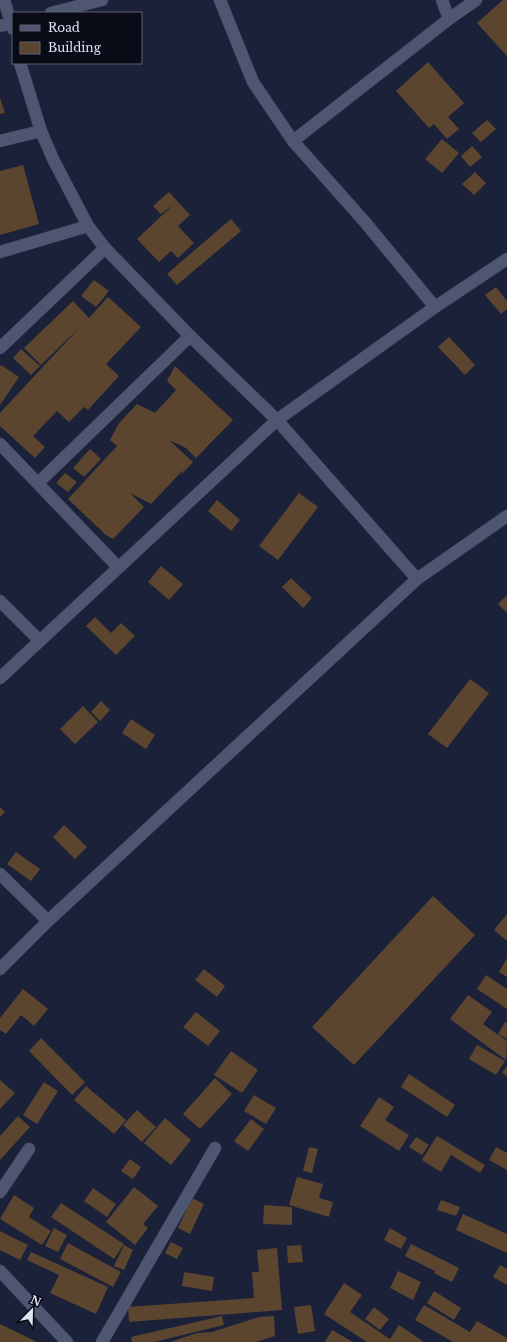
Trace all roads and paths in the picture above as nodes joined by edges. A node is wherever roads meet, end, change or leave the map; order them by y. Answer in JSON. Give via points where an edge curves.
{"nodes":[{"id":1,"x":4,"y":0,"type":"edge"},
{"id":2,"x":102,"y":0,"type":"edge"},
{"id":3,"x":220,"y":0,"type":"edge"},
{"id":4,"x":442,"y":0,"type":"edge"},
{"id":5,"x":476,"y":0,"type":"edge"},
{"id":6,"x":55,"y":12,"type":"edge"},
{"id":7,"x":449,"y":19,"type":"junction"},
{"id":8,"x":9,"y":25,"type":"edge"},
{"id":9,"x":20,"y":64,"type":"edge"},
{"id":10,"x":41,"y":131,"type":"junction"},
{"id":11,"x":0,"y":141,"type":"edge"},
{"id":12,"x":293,"y":142,"type":"junction"},
{"id":13,"x":88,"y":226,"type":"junction"},
{"id":14,"x":105,"y":248,"type":"junction"},
{"id":15,"x":0,"y":252,"type":"edge"},
{"id":16,"x":507,"y":259,"type":"edge"},
{"id":17,"x":435,"y":307,"type":"junction"},
{"id":18,"x":190,"y":336,"type":"junction"},
{"id":19,"x":0,"y":348,"type":"edge"},
{"id":20,"x":277,"y":420,"type":"junction"},
{"id":21,"x":0,"y":444,"type":"edge"},
{"id":22,"x":38,"y":484,"type":"junction"},
{"id":23,"x":507,"y":516,"type":"edge"},
{"id":24,"x":118,"y":567,"type":"junction"},
{"id":25,"x":417,"y":579,"type":"junction"},
{"id":26,"x":0,"y":601,"type":"edge"},
{"id":27,"x":40,"y":641,"type":"junction"},
{"id":28,"x":0,"y":678,"type":"edge"},
{"id":29,"x":0,"y":874,"type":"edge"},
{"id":30,"x":48,"y":921,"type":"junction"},
{"id":31,"x":0,"y":968,"type":"edge"},
{"id":32,"x":215,"y":1148,"type":"dead end"},
{"id":33,"x":29,"y":1149,"type":"dead end"},
{"id":34,"x":0,"y":1192,"type":"edge"},
{"id":35,"x":0,"y":1271,"type":"edge"},
{"id":36,"x":67,"y":1342,"type":"edge"},
{"id":37,"x":102,"y":1342,"type":"edge"}],
"edges":[{"from":1,"to":8,"type":"street"},
{"from":2,"to":6,"type":"street"},
{"from":3,"to":12,"type":"street","via":[[253,82]]},
{"from":4,"to":7,"type":"street"},
{"from":5,"to":7,"type":"street"},
{"from":7,"to":12,"type":"street"},
{"from":9,"to":10,"type":"street"},
{"from":10,"to":11,"type":"street"},
{"from":10,"to":13,"type":"street"},
{"from":12,"to":17,"type":"street","via":[[364,221]]},
{"from":13,"to":14,"type":"street"},
{"from":13,"to":15,"type":"street"},
{"from":14,"to":18,"type":"street"},
{"from":14,"to":19,"type":"street"},
{"from":16,"to":17,"type":"street"},
{"from":17,"to":20,"type":"street"},
{"from":18,"to":20,"type":"street"},
{"from":18,"to":22,"type":"street"},
{"from":20,"to":24,"type":"street"},
{"from":20,"to":25,"type":"street"},
{"from":21,"to":22,"type":"street"},
{"from":22,"to":24,"type":"street"},
{"from":23,"to":25,"type":"street"},
{"from":24,"to":27,"type":"street"},
{"from":25,"to":30,"type":"street"},
{"from":26,"to":27,"type":"street"},
{"from":27,"to":28,"type":"street"},
{"from":29,"to":30,"type":"street"},
{"from":30,"to":31,"type":"street"},
{"from":32,"to":37,"type":"street"},
{"from":33,"to":34,"type":"street"},
{"from":35,"to":36,"type":"street"}]}
